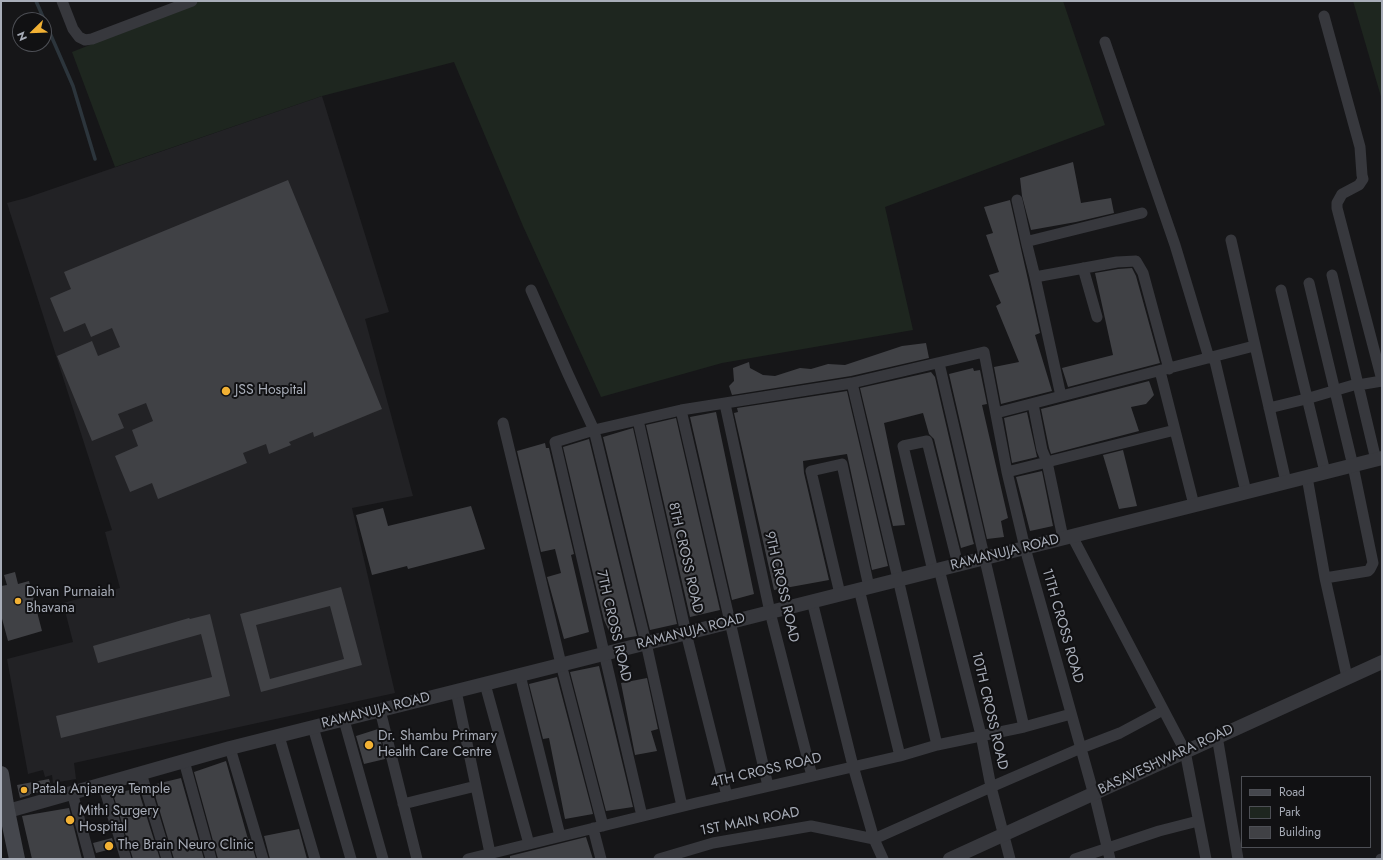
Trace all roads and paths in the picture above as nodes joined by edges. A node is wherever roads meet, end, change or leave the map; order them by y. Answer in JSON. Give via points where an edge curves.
{"nodes":[{"id":1,"x":62,"y":1,"type":"edge"},
{"id":2,"x":192,"y":1,"type":"edge"},
{"id":3,"x":1324,"y":16,"type":"dead end"},
{"id":4,"x":1106,"y":42,"type":"dead end"},
{"id":5,"x":1017,"y":200,"type":"dead end"},
{"id":6,"x":1142,"y":213,"type":"dead end"},
{"id":7,"x":1231,"y":240,"type":"dead end"},
{"id":8,"x":1027,"y":245,"type":"junction"},
{"id":9,"x":1082,"y":268,"type":"junction"},
{"id":10,"x":1332,"y":275,"type":"dead end"},
{"id":11,"x":1035,"y":277,"type":"junction"},
{"id":12,"x":1308,"y":283,"type":"dead end"},
{"id":13,"x":531,"y":290,"type":"dead end"},
{"id":14,"x":1281,"y":290,"type":"dead end"},
{"id":15,"x":1097,"y":317,"type":"dead end"},
{"id":16,"x":1254,"y":346,"type":"junction"},
{"id":17,"x":1211,"y":358,"type":"junction"},
{"id":18,"x":939,"y":362,"type":"junction"},
{"id":19,"x":1165,"y":370,"type":"junction"},
{"id":20,"x":1382,"y":381,"type":"edge"},
{"id":21,"x":852,"y":383,"type":"junction"},
{"id":22,"x":1358,"y":385,"type":"junction"},
{"id":23,"x":1334,"y":391,"type":"junction"},
{"id":24,"x":1061,"y":396,"type":"junction"},
{"id":25,"x":1306,"y":399,"type":"junction"},
{"id":26,"x":725,"y":404,"type":"junction"},
{"id":27,"x":1033,"y":404,"type":"junction"},
{"id":28,"x":1268,"y":408,"type":"junction"},
{"id":29,"x":681,"y":410,"type":"junction"},
{"id":30,"x":996,"y":413,"type":"junction"},
{"id":31,"x":638,"y":420,"type":"junction"},
{"id":32,"x":503,"y":423,"type":"dead end"},
{"id":33,"x":594,"y":430,"type":"junction"},
{"id":34,"x":1175,"y":430,"type":"junction"},
{"id":35,"x":1379,"y":459,"type":"edge"},
{"id":36,"x":1047,"y":462,"type":"junction"},
{"id":37,"x":1353,"y":466,"type":"junction"},
{"id":38,"x":1007,"y":472,"type":"junction"},
{"id":39,"x":1325,"y":472,"type":"junction"},
{"id":40,"x":1307,"y":477,"type":"junction"},
{"id":41,"x":1286,"y":482,"type":"junction"},
{"id":42,"x":1246,"y":492,"type":"junction"},
{"id":43,"x":1194,"y":505,"type":"junction"},
{"id":44,"x":1067,"y":537,"type":"junction"},
{"id":45,"x":1025,"y":548,"type":"junction"},
{"id":46,"x":986,"y":558,"type":"junction"},
{"id":47,"x":958,"y":565,"type":"junction"},
{"id":48,"x":936,"y":570,"type":"junction"},
{"id":49,"x":1325,"y":578,"type":"junction"},
{"id":50,"x":898,"y":580,"type":"junction"},
{"id":51,"x":864,"y":588,"type":"junction"},
{"id":52,"x":840,"y":594,"type":"junction"},
{"id":53,"x":812,"y":601,"type":"junction"},
{"id":54,"x":770,"y":612,"type":"junction"},
{"id":55,"x":730,"y":622,"type":"junction"},
{"id":56,"x":686,"y":633,"type":"junction"},
{"id":57,"x":646,"y":643,"type":"junction"},
{"id":58,"x":604,"y":654,"type":"junction"},
{"id":59,"x":1382,"y":662,"type":"edge"},
{"id":60,"x":561,"y":664,"type":"junction"},
{"id":61,"x":520,"y":675,"type":"junction"},
{"id":62,"x":1347,"y":678,"type":"junction"},
{"id":63,"x":485,"y":684,"type":"junction"},
{"id":64,"x":456,"y":691,"type":"junction"},
{"id":65,"x":380,"y":710,"type":"junction"},
{"id":66,"x":1163,"y":710,"type":"junction"},
{"id":67,"x":1071,"y":714,"type":"junction"},
{"id":68,"x":344,"y":720,"type":"junction"},
{"id":69,"x":313,"y":727,"type":"junction"},
{"id":70,"x":1024,"y":727,"type":"junction"},
{"id":71,"x":981,"y":735,"type":"junction"},
{"id":72,"x":279,"y":736,"type":"junction"},
{"id":73,"x":1217,"y":736,"type":"junction"},
{"id":74,"x":937,"y":745,"type":"junction"},
{"id":75,"x":230,"y":748,"type":"junction"},
{"id":76,"x":1081,"y":748,"type":"junction"},
{"id":77,"x":1185,"y":751,"type":"junction"},
{"id":78,"x":900,"y":756,"type":"junction"},
{"id":79,"x":184,"y":761,"type":"junction"},
{"id":80,"x":853,"y":766,"type":"junction"},
{"id":81,"x":141,"y":773,"type":"junction"},
{"id":82,"x":1,"y":774,"type":"edge"},
{"id":83,"x":812,"y":776,"type":"junction"},
{"id":84,"x":103,"y":784,"type":"junction"},
{"id":85,"x":476,"y":786,"type":"junction"},
{"id":86,"x":768,"y":786,"type":"junction"},
{"id":87,"x":991,"y":787,"type":"junction"},
{"id":88,"x":72,"y":792,"type":"junction"},
{"id":89,"x":1094,"y":793,"type":"junction"},
{"id":90,"x":727,"y":796,"type":"junction"},
{"id":91,"x":403,"y":804,"type":"junction"},
{"id":92,"x":682,"y":806,"type":"junction"},
{"id":93,"x":4,"y":812,"type":"edge"},
{"id":94,"x":642,"y":816,"type":"junction"},
{"id":95,"x":1198,"y":821,"type":"junction"},
{"id":96,"x":598,"y":827,"type":"junction"},
{"id":97,"x":1004,"y":835,"type":"junction"},
{"id":98,"x":560,"y":836,"type":"junction"},
{"id":99,"x":874,"y":839,"type":"junction"},
{"id":100,"x":529,"y":844,"type":"junction"},
{"id":101,"x":490,"y":853,"type":"junction"},
{"id":102,"x":1108,"y":854,"type":"edge"},
{"id":103,"x":17,"y":859,"type":"edge"},
{"id":104,"x":90,"y":859,"type":"edge"},
{"id":105,"x":126,"y":859,"type":"edge"},
{"id":106,"x":166,"y":859,"type":"edge"},
{"id":107,"x":211,"y":859,"type":"edge"},
{"id":108,"x":263,"y":859,"type":"edge"},
{"id":109,"x":315,"y":859,"type":"edge"},
{"id":110,"x":351,"y":859,"type":"edge"},
{"id":111,"x":383,"y":859,"type":"edge"},
{"id":112,"x":417,"y":859,"type":"edge"},
{"id":113,"x":468,"y":859,"type":"edge"},
{"id":114,"x":601,"y":859,"type":"edge"},
{"id":115,"x":659,"y":859,"type":"edge"},
{"id":116,"x":882,"y":859,"type":"edge"},
{"id":117,"x":950,"y":859,"type":"edge"},
{"id":118,"x":1010,"y":859,"type":"edge"},
{"id":119,"x":1075,"y":859,"type":"edge"},
{"id":120,"x":1206,"y":859,"type":"edge"},
{"id":121,"x":1238,"y":859,"type":"edge"}],
"edges":[{"from":1,"to":2,"type":"street","via":[[73,29],[79,37],[86,40]]},
{"from":3,"to":20,"type":"street","via":[[1360,147],[1362,175],[1362,182],[1342,194],[1337,203]]},
{"from":4,"to":17,"type":"street"},
{"from":5,"to":8,"type":"street"},
{"from":6,"to":8,"type":"street","via":[[1029,241]]},
{"from":7,"to":16,"type":"street"},
{"from":8,"to":11,"type":"street"},
{"from":9,"to":11,"type":"street"},
{"from":9,"to":15,"type":"street"},
{"from":9,"to":19,"type":"street","via":[[1136,261],[1143,273]]},
{"from":10,"to":22,"type":"street"},
{"from":11,"to":24,"type":"street"},
{"from":12,"to":23,"type":"street"},
{"from":13,"to":33,"type":"street"},
{"from":14,"to":25,"type":"street"},
{"from":16,"to":17,"type":"street"},
{"from":16,"to":28,"type":"street"},
{"from":17,"to":19,"type":"street"},
{"from":17,"to":42,"type":"street"},
{"from":18,"to":21,"type":"street"},
{"from":18,"to":30,"type":"street","name":"11TH CROSS ROAD","via":[[984,352]]},
{"from":18,"to":46,"type":"street"},
{"from":19,"to":24,"type":"street"},
{"from":19,"to":34,"type":"street"},
{"from":20,"to":22,"type":"street"},
{"from":21,"to":26,"type":"street"},
{"from":21,"to":50,"type":"street"},
{"from":22,"to":23,"type":"street"},
{"from":22,"to":35,"type":"street"},
{"from":23,"to":25,"type":"street"},
{"from":23,"to":37,"type":"street"},
{"from":24,"to":27,"type":"street"},
{"from":25,"to":28,"type":"street"},
{"from":25,"to":39,"type":"street"},
{"from":26,"to":29,"type":"street"},
{"from":26,"to":54,"type":"street","name":"9TH CROSS ROAD"},
{"from":27,"to":30,"type":"street"},
{"from":27,"to":36,"type":"street","via":[[1042,450]]},
{"from":28,"to":41,"type":"street"},
{"from":29,"to":31,"type":"street"},
{"from":29,"to":55,"type":"street"},
{"from":30,"to":38,"type":"street","name":"11TH CROSS ROAD"},
{"from":31,"to":33,"type":"street"},
{"from":31,"to":56,"type":"street","name":"8TH CROSS ROAD"},
{"from":32,"to":60,"type":"street"},
{"from":33,"to":57,"type":"street"},
{"from":33,"to":58,"type":"street","name":"7TH CROSS ROAD","via":[[555,442]]},
{"from":34,"to":36,"type":"street"},
{"from":34,"to":43,"type":"street"},
{"from":35,"to":37,"type":"street","name":"RAMANUJA ROAD"},
{"from":36,"to":38,"type":"street"},
{"from":36,"to":44,"type":"street"},
{"from":37,"to":39,"type":"street","name":"RAMANUJA ROAD"},
{"from":37,"to":49,"type":"street","via":[[1373,564],[1368,570]]},
{"from":38,"to":45,"type":"street","name":"11TH CROSS ROAD"},
{"from":39,"to":40,"type":"street","name":"RAMANUJA ROAD"},
{"from":40,"to":41,"type":"street","name":"RAMANUJA ROAD"},
{"from":40,"to":49,"type":"street"},
{"from":41,"to":42,"type":"street","name":"RAMANUJA ROAD"},
{"from":42,"to":43,"type":"street","name":"RAMANUJA ROAD"},
{"from":43,"to":44,"type":"street","name":"RAMANUJA ROAD"},
{"from":44,"to":45,"type":"street","name":"RAMANUJA ROAD"},
{"from":44,"to":66,"type":"street"},
{"from":45,"to":46,"type":"street","name":"RAMANUJA ROAD"},
{"from":45,"to":67,"type":"street","name":"11TH CROSS ROAD"},
{"from":46,"to":47,"type":"street","name":"RAMANUJA ROAD"},
{"from":46,"to":70,"type":"street"},
{"from":47,"to":48,"type":"street","name":"RAMANUJA ROAD"},
{"from":47,"to":48,"type":"street","name":"10TH CROSS ROAD","via":[[927,441],[903,446]]},
{"from":48,"to":50,"type":"street","name":"RAMANUJA ROAD"},
{"from":48,"to":71,"type":"street","name":"10TH CROSS ROAD"},
{"from":49,"to":62,"type":"street"},
{"from":50,"to":51,"type":"street","name":"RAMANUJA ROAD"},
{"from":50,"to":74,"type":"street"},
{"from":51,"to":52,"type":"street","name":"RAMANUJA ROAD"},
{"from":51,"to":52,"type":"street","via":[[842,464],[811,471]]},
{"from":51,"to":78,"type":"street"},
{"from":52,"to":53,"type":"street","name":"RAMANUJA ROAD"},
{"from":53,"to":54,"type":"street","name":"RAMANUJA ROAD"},
{"from":53,"to":80,"type":"street"},
{"from":54,"to":55,"type":"street","name":"RAMANUJA ROAD"},
{"from":54,"to":83,"type":"street","name":"9TH CROSS ROAD"},
{"from":55,"to":56,"type":"street","name":"RAMANUJA ROAD"},
{"from":55,"to":86,"type":"street"},
{"from":56,"to":57,"type":"street","name":"RAMANUJA ROAD"},
{"from":56,"to":90,"type":"street","name":"8TH CROSS ROAD"},
{"from":57,"to":58,"type":"street","name":"RAMANUJA ROAD"},
{"from":57,"to":92,"type":"street"},
{"from":58,"to":60,"type":"street","name":"RAMANUJA ROAD"},
{"from":58,"to":94,"type":"street","name":"7TH CROSS ROAD"},
{"from":59,"to":62,"type":"street","name":"BASAVESHWARA ROAD"},
{"from":60,"to":61,"type":"street","name":"RAMANUJA ROAD"},
{"from":60,"to":96,"type":"street"},
{"from":61,"to":63,"type":"street","name":"RAMANUJA ROAD"},
{"from":61,"to":98,"type":"street"},
{"from":62,"to":73,"type":"street","name":"BASAVESHWARA ROAD"},
{"from":63,"to":64,"type":"street","name":"RAMANUJA ROAD"},
{"from":63,"to":100,"type":"street"},
{"from":64,"to":65,"type":"street","name":"RAMANUJA ROAD"},
{"from":64,"to":85,"type":"street"},
{"from":65,"to":68,"type":"street","name":"RAMANUJA ROAD"},
{"from":65,"to":91,"type":"street"},
{"from":66,"to":76,"type":"street","via":[[1120,733]]},
{"from":66,"to":77,"type":"street"},
{"from":67,"to":70,"type":"street","name":"4TH CROSS ROAD"},
{"from":67,"to":76,"type":"street","name":"11TH CROSS ROAD"},
{"from":68,"to":69,"type":"street","name":"RAMANUJA ROAD"},
{"from":68,"to":111,"type":"street"},
{"from":69,"to":72,"type":"street","name":"RAMANUJA ROAD"},
{"from":69,"to":110,"type":"street"},
{"from":70,"to":71,"type":"street","name":"4TH CROSS ROAD"},
{"from":71,"to":74,"type":"street","name":"4TH CROSS ROAD"},
{"from":71,"to":87,"type":"street","name":"10TH CROSS ROAD"},
{"from":72,"to":75,"type":"street","name":"RAMANUJA ROAD"},
{"from":72,"to":109,"type":"street"},
{"from":73,"to":77,"type":"street","name":"BASAVESHWARA ROAD"},
{"from":73,"to":121,"type":"street"},
{"from":74,"to":78,"type":"street","name":"4TH CROSS ROAD"},
{"from":75,"to":79,"type":"street","name":"RAMANUJA ROAD"},
{"from":75,"to":108,"type":"street"},
{"from":76,"to":87,"type":"street"},
{"from":76,"to":89,"type":"street","name":"11TH CROSS ROAD"},
{"from":77,"to":89,"type":"street","name":"BASAVESHWARA ROAD"},
{"from":77,"to":95,"type":"street"},
{"from":78,"to":80,"type":"street","name":"4TH CROSS ROAD"},
{"from":79,"to":81,"type":"street","name":"RAMANUJA ROAD"},
{"from":79,"to":107,"type":"street"},
{"from":80,"to":83,"type":"street","name":"4TH CROSS ROAD"},
{"from":80,"to":99,"type":"street"},
{"from":81,"to":84,"type":"street","name":"RAMANUJA ROAD"},
{"from":81,"to":106,"type":"street"},
{"from":82,"to":93,"type":"main road"},
{"from":83,"to":86,"type":"street","name":"4TH CROSS ROAD"},
{"from":84,"to":88,"type":"street","name":"RAMANUJA ROAD"},
{"from":84,"to":105,"type":"street"},
{"from":85,"to":91,"type":"street"},
{"from":85,"to":101,"type":"street"},
{"from":86,"to":90,"type":"street","name":"4TH CROSS ROAD"},
{"from":87,"to":97,"type":"street","name":"10TH CROSS ROAD"},
{"from":87,"to":99,"type":"street"},
{"from":88,"to":93,"type":"street","name":"RAMANUJA ROAD"},
{"from":88,"to":104,"type":"street"},
{"from":89,"to":97,"type":"street","name":"BASAVESHWARA ROAD"},
{"from":89,"to":102,"type":"street","name":"11TH CROSS ROAD"},
{"from":90,"to":92,"type":"street","name":"4TH CROSS ROAD"},
{"from":91,"to":112,"type":"street"},
{"from":92,"to":94,"type":"street","name":"4TH CROSS ROAD"},
{"from":93,"to":103,"type":"main road"},
{"from":94,"to":96,"type":"street","name":"4TH CROSS ROAD"},
{"from":95,"to":102,"type":"street","via":[[1159,831]]},
{"from":95,"to":120,"type":"street"},
{"from":96,"to":98,"type":"street","name":"4TH CROSS ROAD"},
{"from":96,"to":114,"type":"street"},
{"from":97,"to":117,"type":"street","name":"BASAVESHWARA ROAD"},
{"from":97,"to":118,"type":"street","name":"10TH CROSS ROAD"},
{"from":98,"to":100,"type":"street","name":"4TH CROSS ROAD"},
{"from":99,"to":115,"type":"street","name":"1ST MAIN ROAD","via":[[811,826],[713,843]]},
{"from":99,"to":116,"type":"street"},
{"from":100,"to":101,"type":"street","name":"4TH CROSS ROAD"},
{"from":101,"to":113,"type":"street","name":"4TH CROSS ROAD"},
{"from":102,"to":119,"type":"street"}]}
